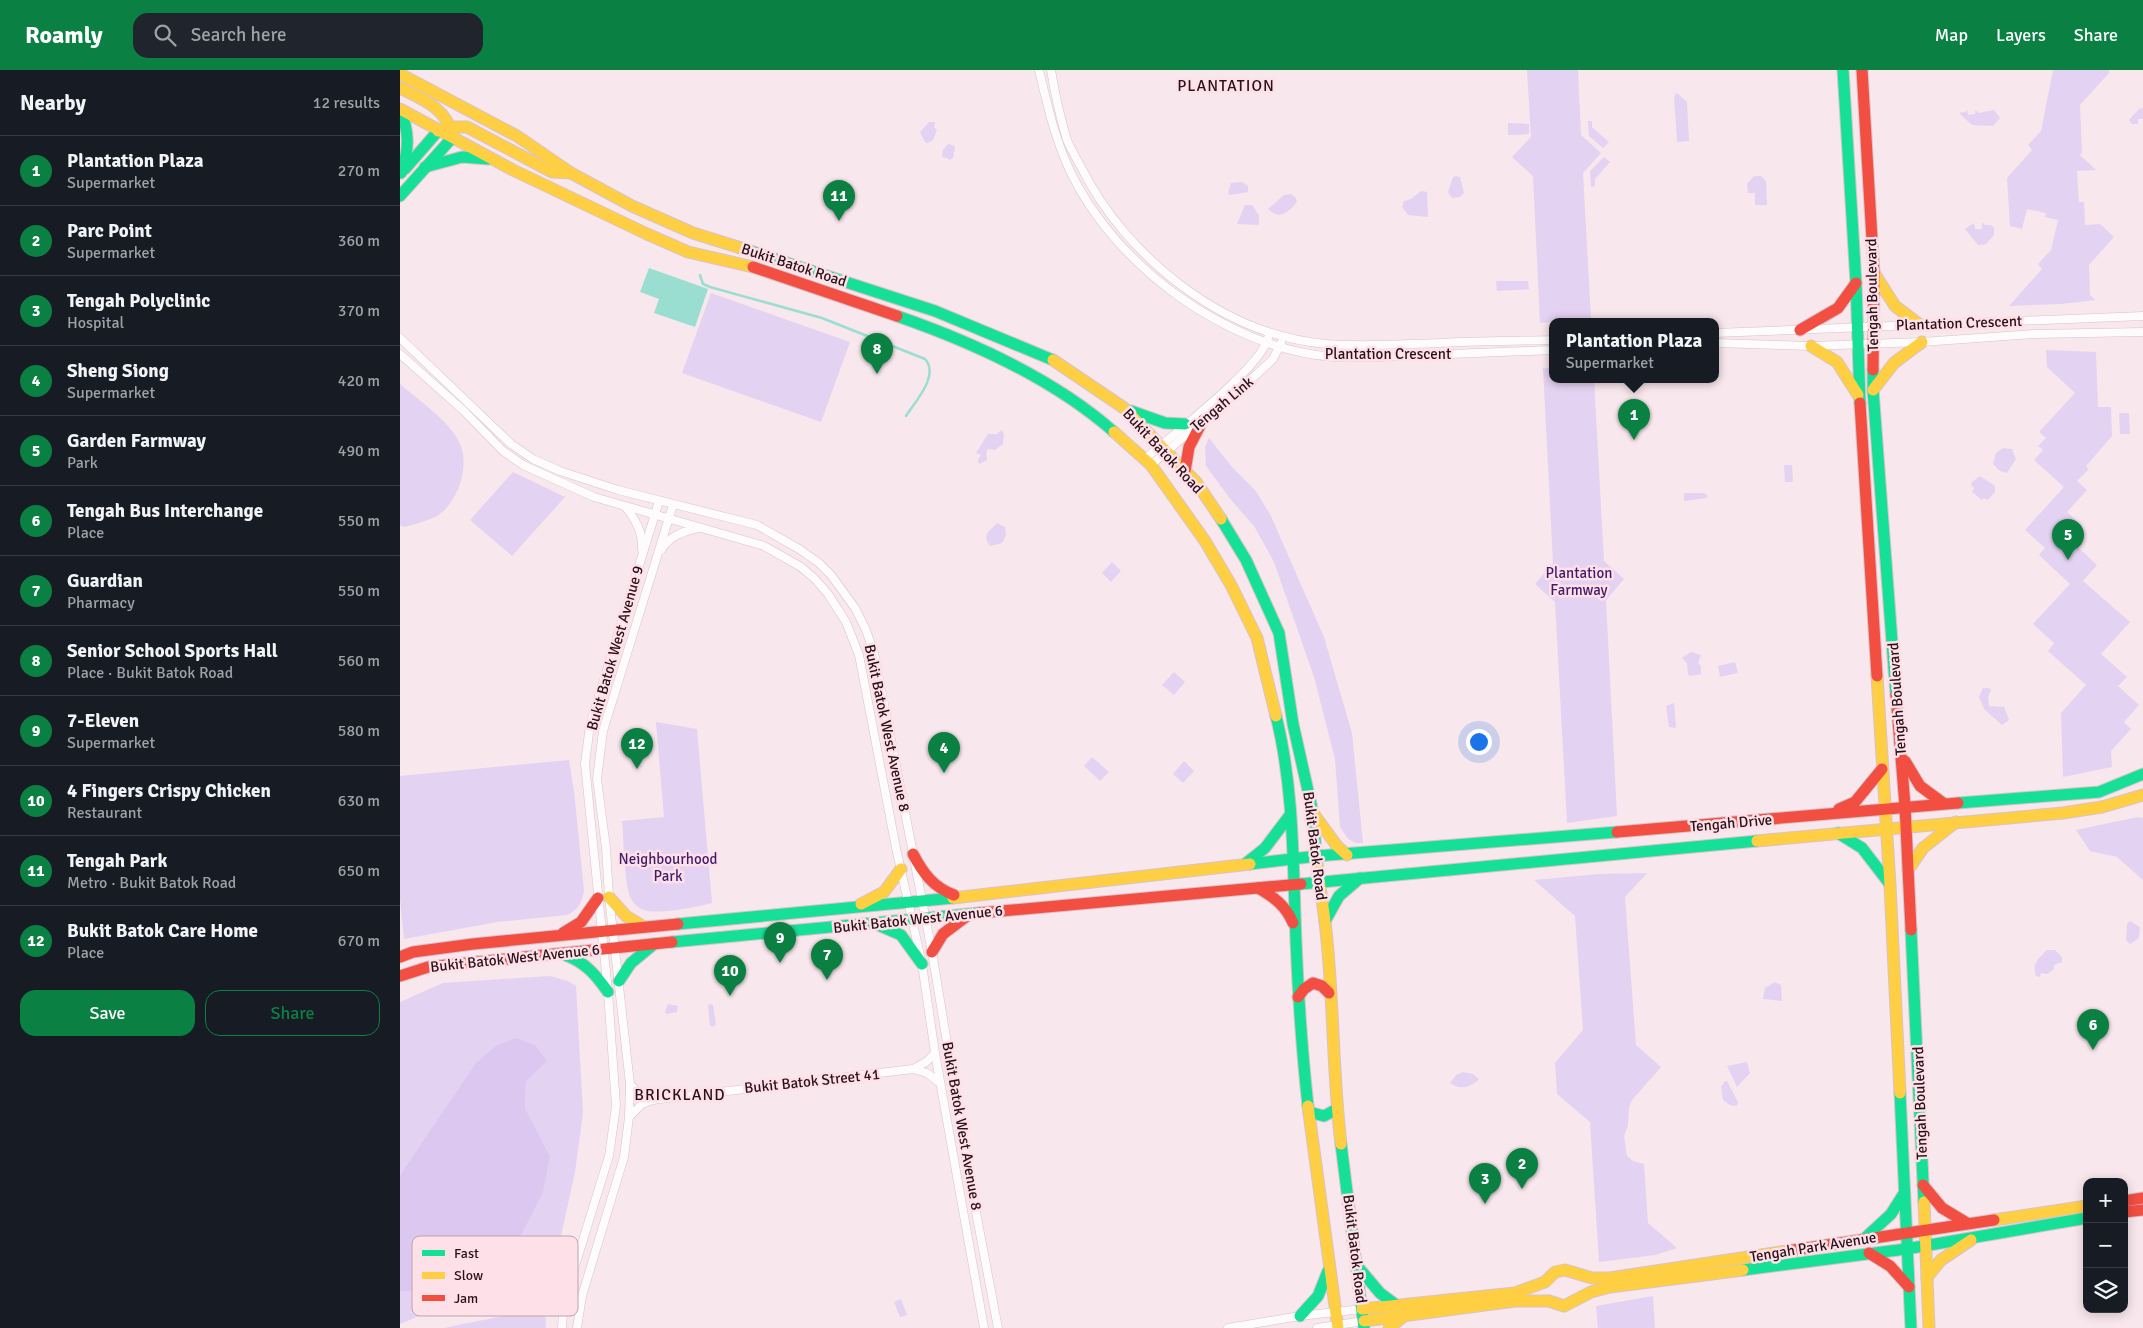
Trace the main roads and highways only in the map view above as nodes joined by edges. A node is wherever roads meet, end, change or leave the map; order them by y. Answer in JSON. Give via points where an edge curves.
{"nodes":[{"id":1,"x":1843,"y":70,"type":"edge"},
{"id":2,"x":1862,"y":70,"type":"edge"},
{"id":3,"x":400,"y":74,"type":"edge"},
{"id":4,"x":400,"y":88,"type":"edge"},
{"id":5,"x":400,"y":110,"type":"edge"},
{"id":6,"x":438,"y":131,"type":"junction"},
{"id":7,"x":451,"y":133,"type":"junction"},
{"id":8,"x":496,"y":160,"type":"junction"},
{"id":9,"x":425,"y":167,"type":"junction"},
{"id":10,"x":571,"y":173,"type":"junction"},
{"id":11,"x":400,"y":174,"type":"edge"},
{"id":12,"x":400,"y":196,"type":"edge"},
{"id":13,"x":1874,"y":273,"type":"junction"},
{"id":14,"x":1856,"y":283,"type":"junction"},
{"id":15,"x":1920,"y":325,"type":"road end"},
{"id":16,"x":1800,"y":330,"type":"road end"},
{"id":17,"x":1922,"y":342,"type":"road end"},
{"id":18,"x":1811,"y":346,"type":"road end"},
{"id":19,"x":1873,"y":390,"type":"junction"},
{"id":20,"x":1860,"y":399,"type":"junction"},
{"id":21,"x":1124,"y":408,"type":"junction"},
{"id":22,"x":1203,"y":420,"type":"road end"},
{"id":23,"x":1185,"y":424,"type":"road end"},
{"id":24,"x":1186,"y":471,"type":"junction"},
{"id":25,"x":1901,"y":753,"type":"junction"},
{"id":26,"x":1882,"y":769,"type":"junction"},
{"id":27,"x":2143,"y":774,"type":"edge"},
{"id":28,"x":2143,"y":796,"type":"edge"},
{"id":29,"x":1944,"y":803,"type":"junction"},
{"id":30,"x":1905,"y":806,"type":"junction"},
{"id":31,"x":1886,"y":808,"type":"junction"},
{"id":32,"x":1313,"y":813,"type":"junction"},
{"id":33,"x":1827,"y":814,"type":"junction"},
{"id":34,"x":1290,"y":815,"type":"junction"},
{"id":35,"x":1958,"y":821,"type":"junction"},
{"id":36,"x":1906,"y":826,"type":"junction"},
{"id":37,"x":1887,"y":828,"type":"junction"},
{"id":38,"x":1837,"y":832,"type":"junction"},
{"id":39,"x":913,"y":854,"type":"road end"},
{"id":40,"x":1347,"y":855,"type":"junction"},
{"id":41,"x":1316,"y":856,"type":"junction"},
{"id":42,"x":1293,"y":859,"type":"junction"},
{"id":43,"x":1244,"y":864,"type":"junction"},
{"id":44,"x":902,"y":869,"type":"road end"},
{"id":45,"x":1907,"y":872,"type":"junction"},
{"id":46,"x":1360,"y":878,"type":"junction"},
{"id":47,"x":1319,"y":882,"type":"junction"},
{"id":48,"x":1294,"y":885,"type":"junction"},
{"id":49,"x":1890,"y":885,"type":"junction"},
{"id":50,"x":1258,"y":888,"type":"junction"},
{"id":51,"x":960,"y":896,"type":"junction"},
{"id":52,"x":850,"y":908,"type":"junction"},
{"id":53,"x":970,"y":914,"type":"junction"},
{"id":54,"x":1325,"y":921,"type":"junction"},
{"id":55,"x":874,"y":924,"type":"junction"},
{"id":56,"x":644,"y":927,"type":"junction"},
{"id":57,"x":1296,"y":933,"type":"junction"},
{"id":58,"x":557,"y":936,"type":"junction"},
{"id":59,"x":656,"y":943,"type":"junction"},
{"id":60,"x":932,"y":952,"type":"road end"},
{"id":61,"x":561,"y":954,"type":"junction"},
{"id":62,"x":400,"y":957,"type":"edge"},
{"id":63,"x":922,"y":964,"type":"road end"},
{"id":64,"x":400,"y":976,"type":"edge"},
{"id":65,"x":619,"y":981,"type":"road end"},
{"id":66,"x":608,"y":992,"type":"road end"},
{"id":67,"x":1329,"y":993,"type":"junction"},
{"id":68,"x":1298,"y":997,"type":"junction"},
{"id":69,"x":1337,"y":1109,"type":"junction"},
{"id":70,"x":1309,"y":1112,"type":"junction"},
{"id":71,"x":1922,"y":1184,"type":"junction"},
{"id":72,"x":1903,"y":1194,"type":"junction"},
{"id":73,"x":2143,"y":1198,"type":"edge"},
{"id":74,"x":2128,"y":1200,"type":"edge"},
{"id":75,"x":2083,"y":1207,"type":"edge"},
{"id":76,"x":2143,"y":1210,"type":"edge"},
{"id":77,"x":2128,"y":1212,"type":"edge"},
{"id":78,"x":2083,"y":1219,"type":"edge"},
{"id":79,"x":1967,"y":1223,"type":"junction"},
{"id":80,"x":1924,"y":1231,"type":"junction"},
{"id":81,"x":1905,"y":1233,"type":"junction"},
{"id":82,"x":1979,"y":1235,"type":"junction"},
{"id":83,"x":1863,"y":1239,"type":"junction"},
{"id":84,"x":1925,"y":1246,"type":"junction"},
{"id":85,"x":1906,"y":1249,"type":"junction"},
{"id":86,"x":1869,"y":1253,"type":"junction"},
{"id":87,"x":1356,"y":1265,"type":"junction"},
{"id":88,"x":1329,"y":1267,"type":"junction"},
{"id":89,"x":1927,"y":1278,"type":"junction"},
{"id":90,"x":1545,"y":1282,"type":"junction"},
{"id":91,"x":1909,"y":1287,"type":"junction"},
{"id":92,"x":1549,"y":1301,"type":"junction"},
{"id":93,"x":1396,"y":1305,"type":"junction"},
{"id":94,"x":1362,"y":1309,"type":"junction"},
{"id":95,"x":1300,"y":1316,"type":"road end"},
{"id":96,"x":1404,"y":1316,"type":"junction"},
{"id":97,"x":1364,"y":1325,"type":"edge"},
{"id":98,"x":1338,"y":1327,"type":"edge"},
{"id":99,"x":1389,"y":1328,"type":"edge"},
{"id":100,"x":1911,"y":1328,"type":"edge"},
{"id":101,"x":1929,"y":1328,"type":"edge"}],
"edges":[{"from":1,"to":14,"type":"main road","name":"Tengah Boulevard"},
{"from":2,"to":13,"type":"main road","name":"Tengah Boulevard"},
{"from":3,"to":10,"type":"main road","name":"Bukit Batok Road","via":[[517,136]]},
{"from":4,"to":7,"type":"main road","via":[[436,107],[447,119]]},
{"from":5,"to":6,"type":"main road"},
{"from":5,"to":11,"type":"main road","via":[[409,133],[406,162]]},
{"from":6,"to":7,"type":"main road"},
{"from":6,"to":11,"type":"main road"},
{"from":7,"to":8,"type":"main road","name":"Bukit Batok Road"},
{"from":7,"to":9,"type":"main road"},
{"from":7,"to":10,"type":"main road","via":[[467,127],[552,172]]},
{"from":8,"to":9,"type":"main road","via":[[462,157]]},
{"from":8,"to":34,"type":"main road","name":"Bukit Batok Road","via":[[567,197],[688,252],[759,269],[928,327],[1015,366],[1090,412],[1148,462],[1205,541],[1231,585],[1257,638],[1284,748]]},
{"from":9,"to":12,"type":"main road"},
{"from":10,"to":21,"type":"main road","name":"Bukit Batok Road","via":[[632,206],[693,233],[935,311],[1012,342],[1060,363]]},
{"from":13,"to":15,"type":"main road","via":[[1895,306]]},
{"from":13,"to":19,"type":"main road","name":"Tengah Boulevard"},
{"from":14,"to":16,"type":"main road","via":[[1838,308]]},
{"from":14,"to":20,"type":"main road","name":"Tengah Boulevard"},
{"from":17,"to":19,"type":"main road","via":[[1896,360]]},
{"from":18,"to":20,"type":"main road","via":[[1838,362]]},
{"from":19,"to":25,"type":"main road","name":"Tengah Boulevard"},
{"from":20,"to":26,"type":"main road","name":"Tengah Boulevard"},
{"from":21,"to":23,"type":"main road","via":[[1152,420]]},
{"from":21,"to":24,"type":"main road","name":"Bukit Batok Road"},
{"from":22,"to":24,"type":"main road","via":[[1189,447]]},
{"from":24,"to":32,"type":"main road","name":"Bukit Batok Road","via":[[1225,524],[1246,560],[1280,633],[1293,724]]},
{"from":25,"to":29,"type":"main road","via":[[1922,792]]},
{"from":25,"to":30,"type":"main road","name":"Tengah Boulevard"},
{"from":26,"to":31,"type":"main road","name":"Tengah Boulevard"},
{"from":26,"to":33,"type":"main road","via":[[1855,802]]},
{"from":27,"to":29,"type":"main road","name":"Tengah Drive","via":[[2099,792]]},
{"from":28,"to":35,"type":"main road","name":"Tengah Drive","via":[[2102,807]]},
{"from":29,"to":30,"type":"main road","name":"Tengah Drive"},
{"from":30,"to":31,"type":"main road","name":"Tengah Drive"},
{"from":30,"to":36,"type":"main road","name":"Tengah Boulevard"},
{"from":31,"to":33,"type":"main road","name":"Tengah Drive"},
{"from":31,"to":37,"type":"main road","name":"Tengah Boulevard"},
{"from":32,"to":40,"type":"main road"},
{"from":32,"to":41,"type":"main road","name":"Bukit Batok Road"},
{"from":33,"to":40,"type":"main road","name":"Tengah Drive"},
{"from":34,"to":42,"type":"main road","name":"Bukit Batok Road"},
{"from":34,"to":43,"type":"main road","via":[[1265,848]]},
{"from":35,"to":36,"type":"main road","name":"Tengah Drive"},
{"from":35,"to":45,"type":"main road","via":[[1915,855]]},
{"from":36,"to":37,"type":"main road","name":"Tengah Drive"},
{"from":36,"to":45,"type":"main road","name":"Tengah Boulevard"},
{"from":37,"to":38,"type":"main road","name":"Tengah Drive"},
{"from":37,"to":49,"type":"main road","name":"Tengah Boulevard"},
{"from":38,"to":46,"type":"main road","name":"Tengah Drive"},
{"from":38,"to":49,"type":"main road","via":[[1855,840],[1865,850]]},
{"from":39,"to":51,"type":"main road","via":[[933,885],[943,892]]},
{"from":40,"to":41,"type":"main road","name":"Tengah Drive"},
{"from":41,"to":42,"type":"main road","name":"Bukit Batok West Avenue 6"},
{"from":41,"to":47,"type":"main road","name":"Bukit Batok Road"},
{"from":42,"to":43,"type":"main road","name":"Bukit Batok West Avenue 6"},
{"from":42,"to":48,"type":"main road","name":"Bukit Batok Road"},
{"from":43,"to":51,"type":"main road","name":"Bukit Batok West Avenue 6"},
{"from":44,"to":52,"type":"main road","via":[[884,892]]},
{"from":45,"to":71,"type":"main road","name":"Tengah Boulevard"},
{"from":46,"to":47,"type":"main road","name":"Tengah Drive"},
{"from":46,"to":54,"type":"main road","via":[[1339,896]]},
{"from":47,"to":48,"type":"main road","name":"Bukit Batok West Avenue 6"},
{"from":47,"to":54,"type":"main road","name":"Bukit Batok Road"},
{"from":48,"to":50,"type":"main road","name":"Bukit Batok West Avenue 6"},
{"from":48,"to":57,"type":"main road","name":"Bukit Batok Road"},
{"from":49,"to":72,"type":"main road","name":"Tengah Boulevard"},
{"from":50,"to":53,"type":"main road","name":"Bukit Batok West Avenue 6"},
{"from":50,"to":57,"type":"main road","via":[[1284,905]]},
{"from":51,"to":52,"type":"main road","name":"Bukit Batok West Avenue 6"},
{"from":52,"to":56,"type":"main road","name":"Bukit Batok West Avenue 6"},
{"from":53,"to":55,"type":"main road","name":"Bukit Batok West Avenue 6"},
{"from":53,"to":60,"type":"main road","via":[[943,934]]},
{"from":54,"to":67,"type":"main road","name":"Bukit Batok Road"},
{"from":55,"to":59,"type":"main road","name":"Bukit Batok West Avenue 6"},
{"from":55,"to":63,"type":"main road","via":[[901,935]]},
{"from":56,"to":58,"type":"main road","name":"Bukit Batok West Avenue 6"},
{"from":56,"to":58,"type":"main road","via":[[603,897],[581,922]]},
{"from":57,"to":68,"type":"main road","name":"Bukit Batok Road"},
{"from":58,"to":62,"type":"main road","name":"Bukit Batok West Avenue 6","via":[[412,952]]},
{"from":59,"to":61,"type":"main road","name":"Bukit Batok West Avenue 6"},
{"from":59,"to":65,"type":"main road","via":[[631,963]]},
{"from":61,"to":64,"type":"main road","name":"Bukit Batok West Avenue 6","via":[[428,967]]},
{"from":61,"to":66,"type":"main road","via":[[583,961]]},
{"from":67,"to":68,"type":"main road","via":[[1313,983]]},
{"from":67,"to":69,"type":"main road","name":"Bukit Batok Road"},
{"from":68,"to":70,"type":"main road","name":"Bukit Batok Road"},
{"from":69,"to":70,"type":"main road","via":[[1324,1117]]},
{"from":69,"to":87,"type":"main road","name":"Bukit Batok Road"},
{"from":70,"to":88,"type":"main road","name":"Bukit Batok Road"},
{"from":71,"to":79,"type":"main road","via":[[1941,1209]]},
{"from":71,"to":80,"type":"main road","name":"Tengah Boulevard"},
{"from":72,"to":81,"type":"main road","name":"Tengah Boulevard"},
{"from":72,"to":83,"type":"main road","via":[[1898,1207]]},
{"from":73,"to":74,"type":"main road"},
{"from":75,"to":79,"type":"main road","name":"Tengah Park Avenue"},
{"from":76,"to":77,"type":"main road"},
{"from":78,"to":82,"type":"main road","name":"Tengah Park Avenue"},
{"from":79,"to":80,"type":"main road","name":"Tengah Park Avenue"},
{"from":80,"to":81,"type":"main road","name":"Tengah Park Avenue"},
{"from":80,"to":84,"type":"main road","name":"Tengah Boulevard"},
{"from":81,"to":83,"type":"main road","name":"Tengah Park Avenue"},
{"from":81,"to":85,"type":"main road","name":"Tengah Boulevard"},
{"from":82,"to":84,"type":"main road","name":"Tengah Park Avenue"},
{"from":82,"to":89,"type":"main road","via":[[1940,1260]]},
{"from":83,"to":90,"type":"main road","name":"Tengah Park Avenue","via":[[1610,1278],[1592,1278],[1565,1270],[1555,1272]]},
{"from":84,"to":85,"type":"main road","name":"Tengah Park Avenue"},
{"from":84,"to":89,"type":"main road","name":"Tengah Boulevard"},
{"from":85,"to":86,"type":"main road","name":"Tengah Park Avenue"},
{"from":85,"to":91,"type":"main road","name":"Tengah Boulevard"},
{"from":86,"to":91,"type":"main road","via":[[1890,1266]]},
{"from":86,"to":92,"type":"main road","name":"Tengah Park Avenue","via":[[1610,1287],[1591,1292],[1564,1306]]},
{"from":87,"to":93,"type":"main road","via":[[1367,1280]]},
{"from":87,"to":94,"type":"main road","name":"Bukit Batok Road"},
{"from":88,"to":95,"type":"main road","via":[[1320,1295]]},
{"from":88,"to":98,"type":"main road","name":"Bukit Batok Road"},
{"from":89,"to":101,"type":"main road","name":"Tengah Boulevard"},
{"from":90,"to":92,"type":"main road"},
{"from":90,"to":93,"type":"main road","name":"Tengah Park Avenue","via":[[1515,1293]]},
{"from":91,"to":100,"type":"main road","name":"Tengah Boulevard"},
{"from":92,"to":96,"type":"main road","name":"Tengah Park Avenue","via":[[1516,1301]]},
{"from":93,"to":94,"type":"main road","name":"Tengah Park Avenue"},
{"from":94,"to":97,"type":"main road","name":"Bukit Batok Road"},
{"from":96,"to":97,"type":"main road","name":"Tengah Park Avenue"},
{"from":96,"to":99,"type":"main road"}]}
